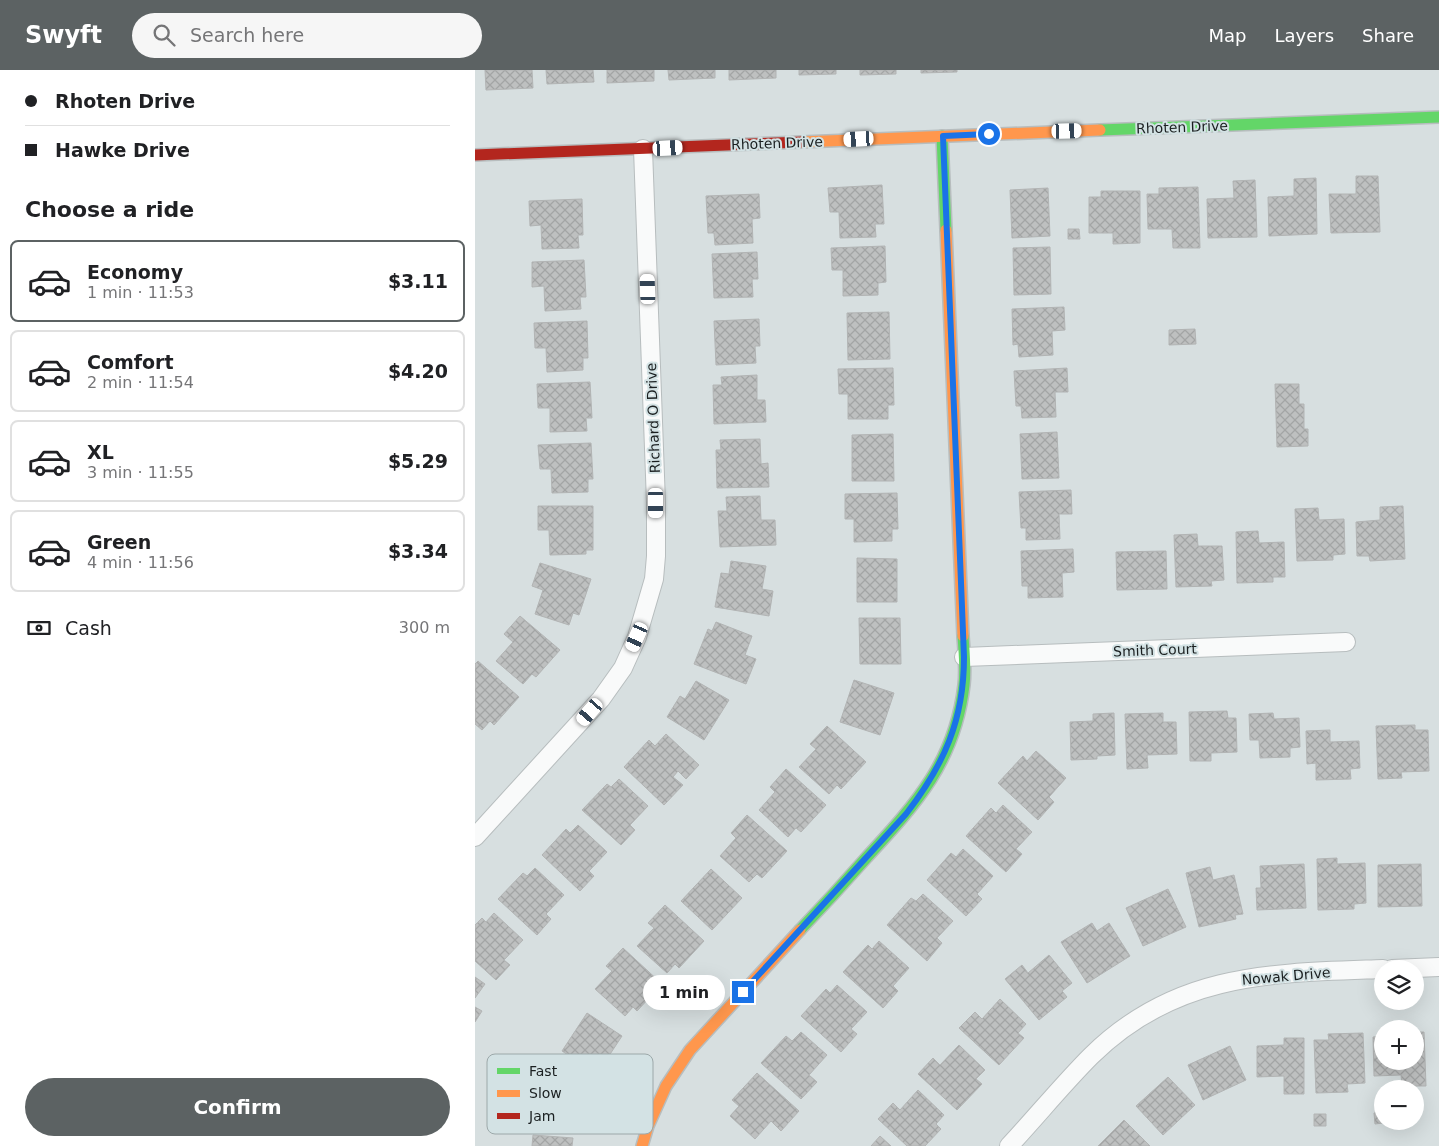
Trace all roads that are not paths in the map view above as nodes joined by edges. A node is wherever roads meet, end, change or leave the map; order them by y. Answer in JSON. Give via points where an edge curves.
{"nodes":[{"id":1,"x":1439,"y":117,"type":"edge"},
{"id":2,"x":943,"y":136,"type":"junction"},
{"id":3,"x":643,"y":149,"type":"junction"},
{"id":4,"x":475,"y":155,"type":"edge"},
{"id":5,"x":1347,"y":642,"type":"dead end"},
{"id":6,"x":964,"y":657,"type":"junction"},
{"id":7,"x":475,"y":837,"type":"edge"},
{"id":8,"x":1439,"y":967,"type":"edge"},
{"id":9,"x":1424,"y":968,"type":"edge"},
{"id":10,"x":1374,"y":969,"type":"edge"},
{"id":11,"x":653,"y":1114,"type":"edge"},
{"id":12,"x":646,"y":1134,"type":"edge"},
{"id":13,"x":642,"y":1146,"type":"edge"},
{"id":14,"x":1009,"y":1146,"type":"edge"}],
"edges":[{"from":1,"to":2,"type":"street","name":"Rhoten Drive"},
{"from":2,"to":3,"type":"street","name":"Rhoten Drive"},
{"from":2,"to":6,"type":"street"},
{"from":3,"to":4,"type":"street","name":"Rhoten Drive"},
{"from":3,"to":7,"type":"street","name":"Richard O Drive","via":[[656,503],[654,579],[637,637],[623,668],[601,700]]},
{"from":5,"to":6,"type":"street","name":"Smith Court"},
{"from":6,"to":11,"type":"street","via":[[964,684],[955,724],[944,755],[923,792],[897,825],[690,1050],[665,1086]]},
{"from":8,"to":9,"type":"street"},
{"from":10,"to":14,"type":"street","name":"Nowak Drive","via":[[1267,975],[1225,982],[1163,1004],[1139,1018],[1092,1055]]},
{"from":12,"to":13,"type":"street"}]}
